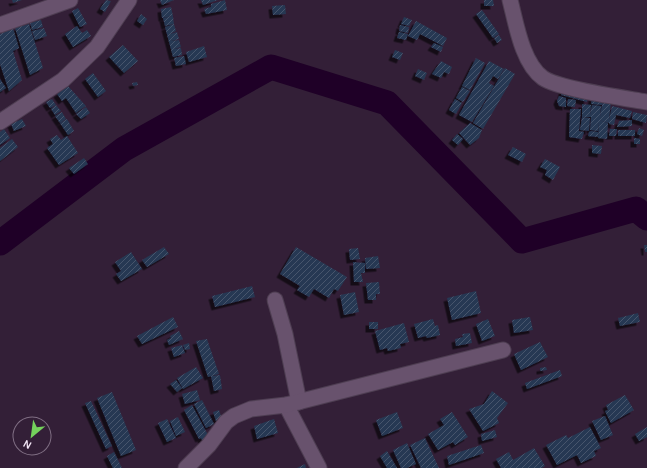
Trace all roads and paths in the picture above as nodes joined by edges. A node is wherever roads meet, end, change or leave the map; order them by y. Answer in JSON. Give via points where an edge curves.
{"nodes":[{"id":1,"x":70,"y":0,"type":"edge"},
{"id":2,"x":129,"y":0,"type":"edge"},
{"id":3,"x":510,"y":0,"type":"edge"},
{"id":4,"x":0,"y":25,"type":"edge"},
{"id":5,"x":647,"y":102,"type":"edge"},
{"id":6,"x":0,"y":122,"type":"edge"},
{"id":7,"x":275,"y":300,"type":"dead end"},
{"id":8,"x":503,"y":350,"type":"dead end"},
{"id":9,"x":292,"y":403,"type":"junction"},
{"id":10,"x":186,"y":468,"type":"edge"},
{"id":11,"x":319,"y":468,"type":"edge"}],
"edges":[{"from":1,"to":4,"type":"street"},
{"from":2,"to":6,"type":"street","via":[[97,47],[63,80]]},
{"from":3,"to":5,"type":"street","via":[[519,37],[532,65],[543,78],[557,84]]},
{"from":7,"to":9,"type":"street","via":[[285,334]]},
{"from":8,"to":9,"type":"street"},
{"from":9,"to":10,"type":"street","via":[[251,409],[234,416]]},
{"from":9,"to":11,"type":"street"}]}
